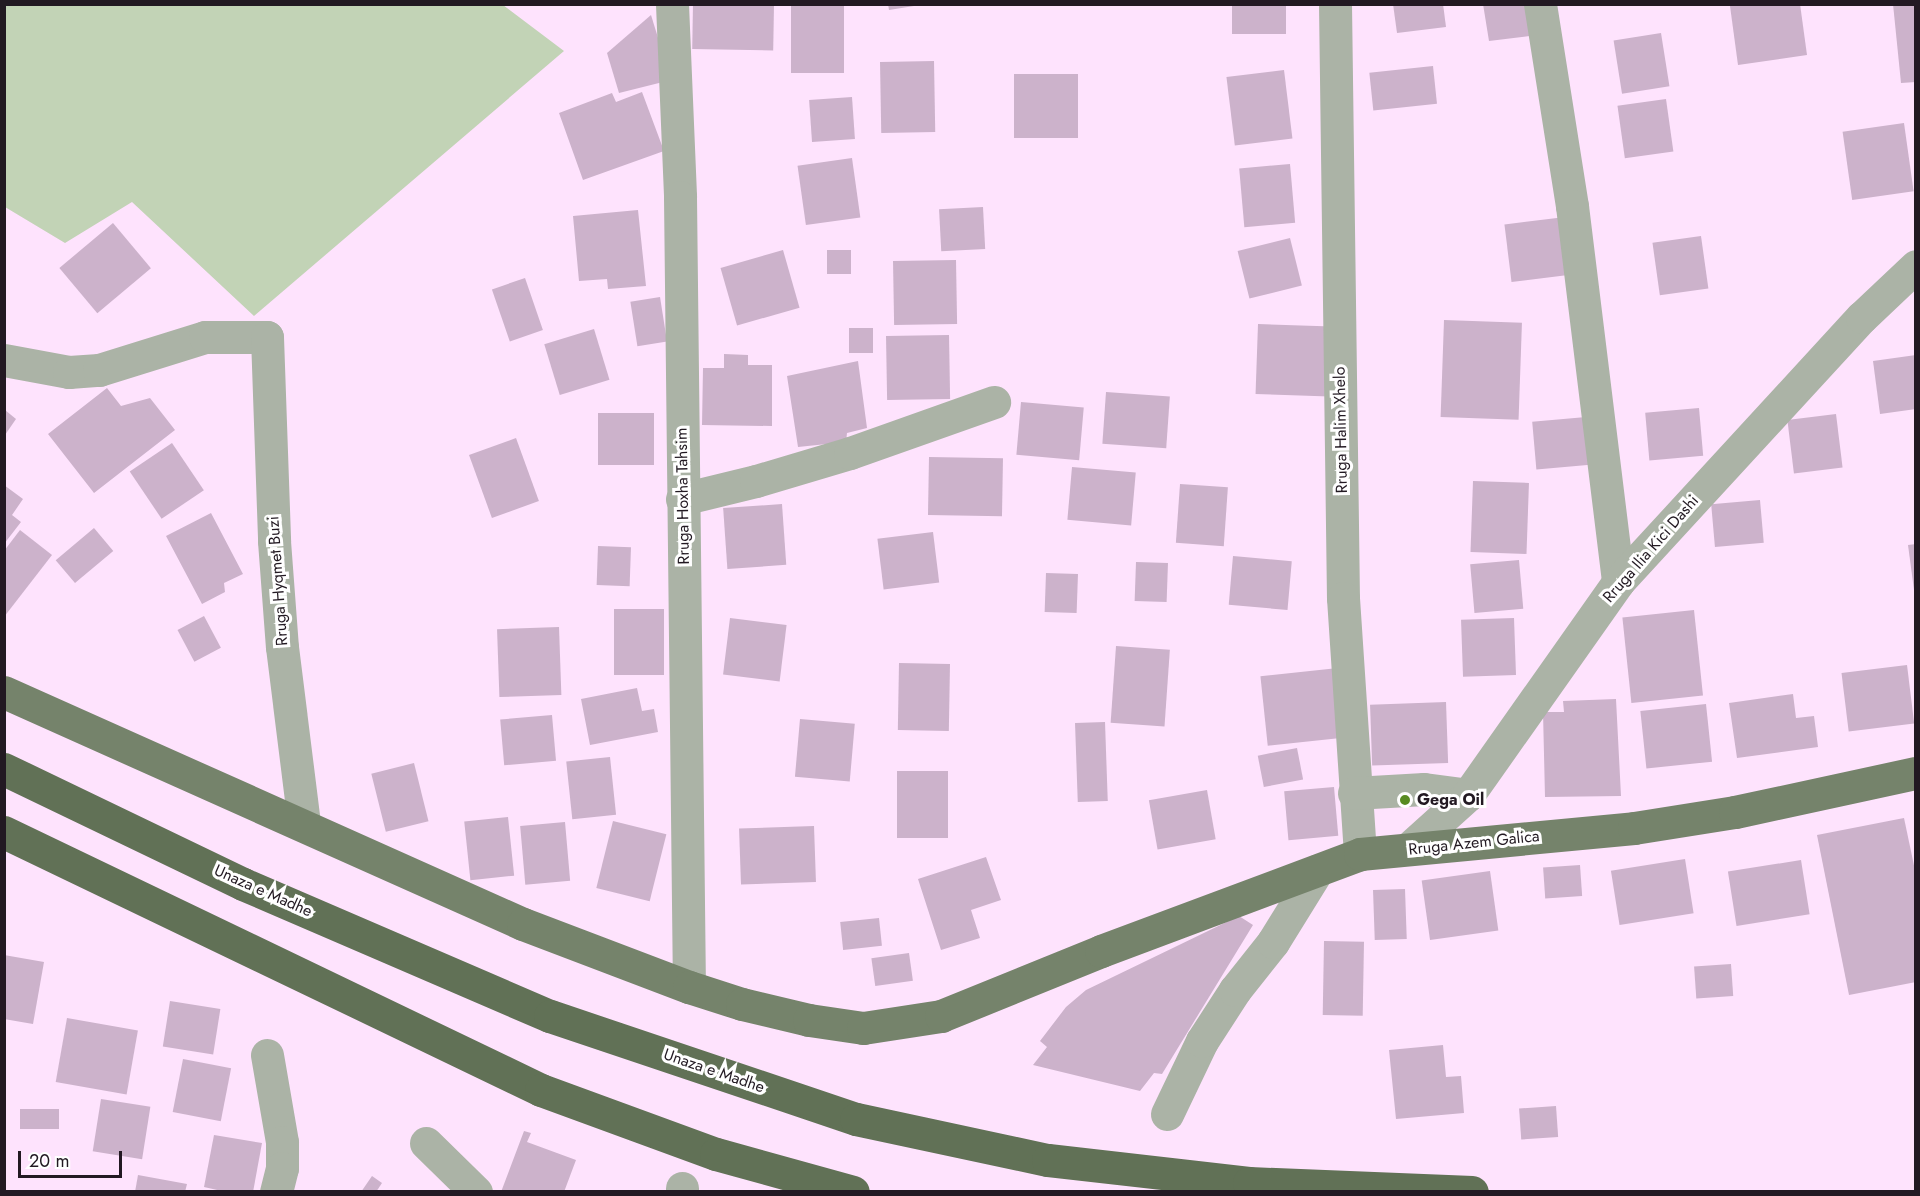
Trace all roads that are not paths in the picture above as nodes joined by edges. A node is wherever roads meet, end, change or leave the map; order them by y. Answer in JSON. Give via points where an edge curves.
{"nodes":[{"id":1,"x":672,"y":4,"type":"edge"},
{"id":2,"x":1335,"y":4,"type":"edge"},
{"id":3,"x":1540,"y":4,"type":"edge"},
{"id":4,"x":1916,"y":266,"type":"edge"},
{"id":5,"x":4,"y":360,"type":"edge"},
{"id":6,"x":994,"y":402,"type":"dead end"},
{"id":7,"x":682,"y":499,"type":"junction"},
{"id":8,"x":1618,"y":582,"type":"junction"},
{"id":9,"x":4,"y":692,"type":"edge"},
{"id":10,"x":4,"y":769,"type":"edge"},
{"id":11,"x":1916,"y":773,"type":"edge"},
{"id":12,"x":1354,"y":794,"type":"junction"},
{"id":13,"x":1468,"y":795,"type":"junction"},
{"id":14,"x":304,"y":824,"type":"junction"},
{"id":15,"x":4,"y":832,"type":"edge"},
{"id":16,"x":1408,"y":849,"type":"junction"},
{"id":17,"x":1360,"y":854,"type":"junction"},
{"id":18,"x":1317,"y":871,"type":"junction"},
{"id":19,"x":689,"y":987,"type":"junction"},
{"id":20,"x":267,"y":1054,"type":"dead end"},
{"id":21,"x":1167,"y":1114,"type":"dead end"},
{"id":22,"x":426,"y":1143,"type":"dead end"},
{"id":23,"x":276,"y":1191,"type":"edge"},
{"id":24,"x":476,"y":1191,"type":"edge"},
{"id":25,"x":853,"y":1191,"type":"edge"},
{"id":26,"x":1472,"y":1191,"type":"edge"}],
"edges":[{"from":1,"to":7,"type":"street","name":"Rruga Hoxha Tahsim","via":[[680,197]]},
{"from":2,"to":12,"type":"street","name":"Rruga Halim Xhelo","via":[[1343,598]]},
{"from":3,"to":8,"type":"street","via":[[1572,206]]},
{"from":4,"to":8,"type":"street","name":"Rruga Ilia Kici Dashi","via":[[1862,317]]},
{"from":5,"to":14,"type":"street","name":"Rruga Hyqmet Buzi","via":[[69,372],[99,370],[205,337],[267,337],[282,647]]},
{"from":6,"to":7,"type":"street","via":[[850,453]]},
{"from":7,"to":19,"type":"street","name":"Rruga Hoxha Tahsim"},
{"from":8,"to":13,"type":"street","name":"Rruga Ilia Kici Dashi"},
{"from":9,"to":14,"type":"main road","name":"Rruga Azem Galica"},
{"from":10,"to":26,"type":"highway","name":"Unaza e Madhe","via":[[243,884],[550,1016],[856,1119],[1048,1160],[1249,1183]]},
{"from":11,"to":16,"type":"main road","name":"Rruga Azem Galica","via":[[1746,810],[1634,828]]},
{"from":12,"to":13,"type":"street","via":[[1424,789]]},
{"from":12,"to":17,"type":"street","name":"Rruga Halim Xhelo"},
{"from":13,"to":16,"type":"street","name":"Rruga Ilia Kici Dashi"},
{"from":14,"to":19,"type":"main road","name":"Rruga Azem Galica","via":[[523,924]]},
{"from":15,"to":25,"type":"highway","via":[[541,1090],[716,1154]]},
{"from":16,"to":17,"type":"main road","name":"Rruga Azem Galica"},
{"from":17,"to":18,"type":"main road","name":"Rruga Azem Galica"},
{"from":18,"to":19,"type":"main road","name":"Rruga Azem Galica","via":[[1101,951],[941,1016],[863,1028],[809,1020]]},
{"from":18,"to":21,"type":"street","via":[[1273,942],[1234,990],[1202,1041]]},
{"from":20,"to":23,"type":"street","via":[[282,1142],[282,1168]]},
{"from":22,"to":24,"type":"street"}]}
